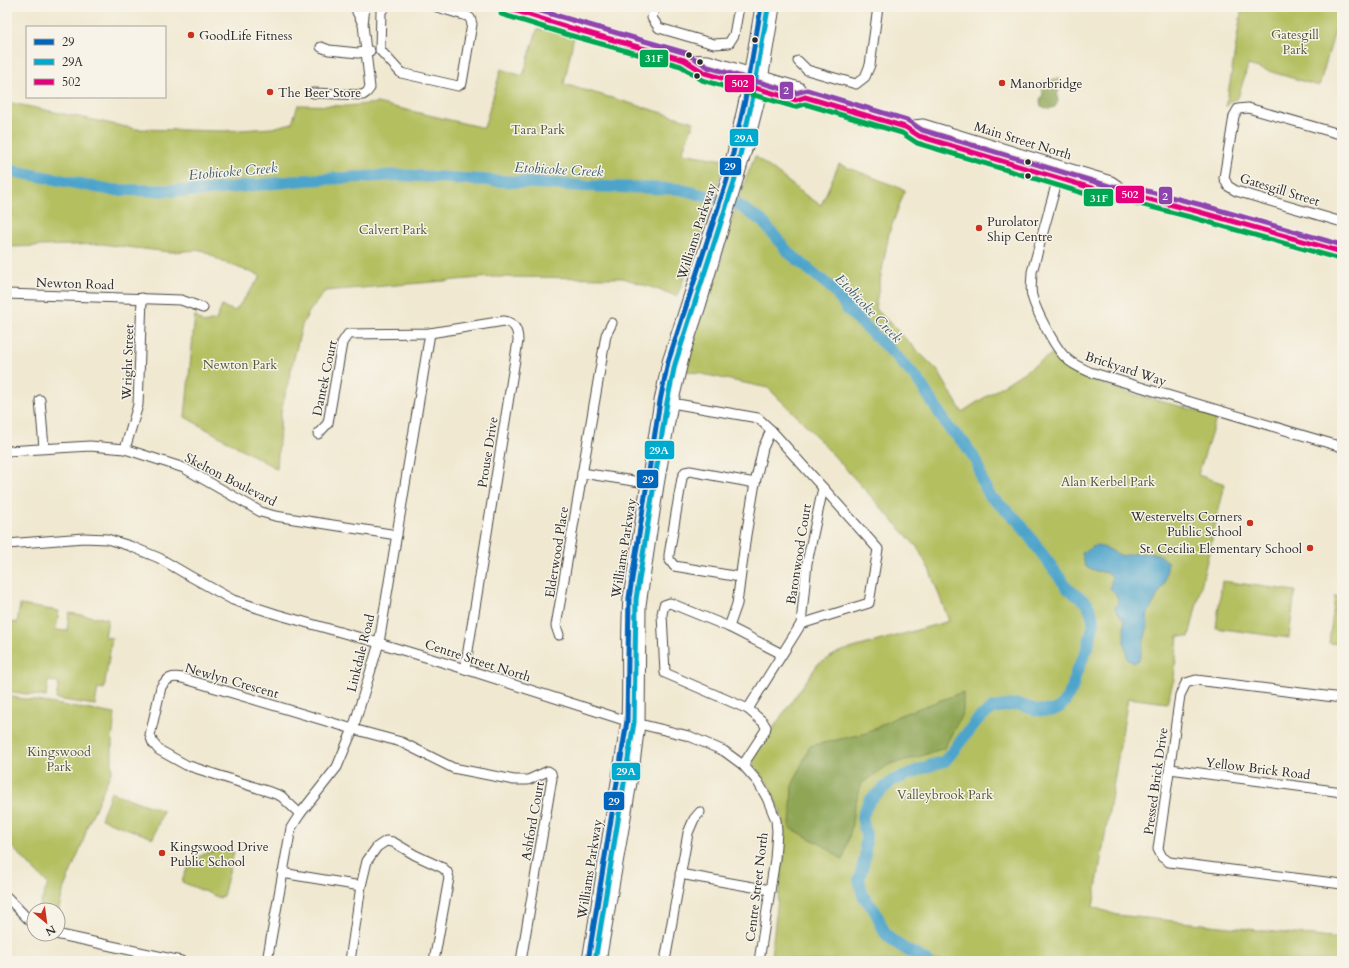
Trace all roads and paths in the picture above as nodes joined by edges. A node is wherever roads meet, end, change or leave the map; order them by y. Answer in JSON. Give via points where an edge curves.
{"nodes":[{"id":1,"x":357,"y":7,"type":"edge"},
{"id":2,"x":365,"y":7,"type":"edge"},
{"id":3,"x":385,"y":7,"type":"edge"},
{"id":4,"x":437,"y":7,"type":"edge"},
{"id":5,"x":503,"y":7,"type":"edge"},
{"id":6,"x":654,"y":7,"type":"edge"},
{"id":7,"x":739,"y":7,"type":"edge"},
{"id":8,"x":761,"y":7,"type":"edge"},
{"id":9,"x":774,"y":7,"type":"edge"},
{"id":10,"x":878,"y":7,"type":"edge"},
{"id":11,"x":363,"y":24,"type":"junction"},
{"id":12,"x":321,"y":48,"type":"dead end"},
{"id":13,"x":380,"y":50,"type":"junction"},
{"id":14,"x":366,"y":51,"type":"junction"},
{"id":15,"x":684,"y":60,"type":"junction"},
{"id":16,"x":798,"y":62,"type":"dead end"},
{"id":17,"x":750,"y":73,"type":"junction"},
{"id":18,"x":762,"y":77,"type":"junction"},
{"id":19,"x":748,"y":86,"type":"junction"},
{"id":20,"x":760,"y":89,"type":"junction"},
{"id":21,"x":313,"y":93,"type":"dead end"},
{"id":22,"x":805,"y":97,"type":"junction"},
{"id":23,"x":905,"y":127,"type":"junction"},
{"id":24,"x":1342,"y":132,"type":"edge"},
{"id":25,"x":1058,"y":178,"type":"junction"},
{"id":26,"x":731,"y":183,"type":"junction"},
{"id":27,"x":1129,"y":194,"type":"junction"},
{"id":28,"x":721,"y":218,"type":"junction"},
{"id":29,"x":1342,"y":222,"type":"edge"},
{"id":30,"x":1342,"y":252,"type":"edge"},
{"id":31,"x":7,"y":294,"type":"edge"},
{"id":32,"x":142,"y":298,"type":"junction"},
{"id":33,"x":203,"y":308,"type":"dead end"},
{"id":34,"x":612,"y":323,"type":"dead end"},
{"id":35,"x":430,"y":333,"type":"junction"},
{"id":36,"x":40,"y":400,"type":"dead end"},
{"id":37,"x":660,"y":401,"type":"junction"},
{"id":38,"x":672,"y":404,"type":"junction"},
{"id":39,"x":771,"y":430,"type":"junction"},
{"id":40,"x":318,"y":434,"type":"dead end"},
{"id":41,"x":1342,"y":447,"type":"edge"},
{"id":42,"x":44,"y":448,"type":"junction"},
{"id":43,"x":125,"y":449,"type":"junction"},
{"id":44,"x":7,"y":451,"type":"edge"},
{"id":45,"x":582,"y":473,"type":"junction"},
{"id":46,"x":755,"y":483,"type":"junction"},
{"id":47,"x":653,"y":484,"type":"junction"},
{"id":48,"x":823,"y":488,"type":"junction"},
{"id":49,"x":397,"y":535,"type":"junction"},
{"id":50,"x":7,"y":544,"type":"edge"},
{"id":51,"x":740,"y":577,"type":"junction"},
{"id":52,"x":801,"y":624,"type":"junction"},
{"id":53,"x":729,"y":627,"type":"junction"},
{"id":54,"x":559,"y":635,"type":"dead end"},
{"id":55,"x":379,"y":643,"type":"junction"},
{"id":56,"x":782,"y":654,"type":"junction"},
{"id":57,"x":465,"y":669,"type":"junction"},
{"id":58,"x":1342,"y":698,"type":"edge"},
{"id":59,"x":748,"y":709,"type":"junction"},
{"id":60,"x":627,"y":721,"type":"junction"},
{"id":61,"x":639,"y":724,"type":"junction"},
{"id":62,"x":353,"y":729,"type":"junction"},
{"id":63,"x":744,"y":764,"type":"junction"},
{"id":64,"x":1170,"y":769,"type":"junction"},
{"id":65,"x":1342,"y":792,"type":"edge"},
{"id":66,"x":700,"y":812,"type":"dead end"},
{"id":67,"x":300,"y":814,"type":"junction"},
{"id":68,"x":282,"y":873,"type":"junction"},
{"id":69,"x":680,"y":874,"type":"junction"},
{"id":70,"x":1342,"y":884,"type":"edge"},
{"id":71,"x":361,"y":886,"type":"junction"},
{"id":72,"x":770,"y":890,"type":"junction"},
{"id":73,"x":7,"y":898,"type":"edge"},
{"id":74,"x":26,"y":917,"type":"edge"},
{"id":75,"x":66,"y":936,"type":"edge"},
{"id":76,"x":181,"y":961,"type":"edge"},
{"id":77,"x":267,"y":961,"type":"edge"},
{"id":78,"x":350,"y":961,"type":"edge"},
{"id":79,"x":434,"y":961,"type":"edge"},
{"id":80,"x":521,"y":961,"type":"edge"},
{"id":81,"x":588,"y":961,"type":"edge"},
{"id":82,"x":600,"y":961,"type":"edge"},
{"id":83,"x":665,"y":961,"type":"edge"},
{"id":84,"x":759,"y":961,"type":"edge"}],
"edges":[{"from":1,"to":11,"type":"street"},
{"from":2,"to":11,"type":"street"},
{"from":3,"to":13,"type":"street","via":[[381,11]]},
{"from":4,"to":13,"type":"street","via":[[467,16],[472,24],[462,83],[458,86],[401,73]]},
{"from":5,"to":15,"type":"main road","name":"Main Street North"},
{"from":6,"to":7,"type":"street","via":[[652,18],[660,28],[714,44],[729,43],[734,35]]},
{"from":8,"to":17,"type":"main road","name":"Williams Parkway"},
{"from":9,"to":18,"type":"main road","name":"Williams Parkway"},
{"from":10,"to":16,"type":"street","via":[[870,66],[865,77],[856,84],[807,70]]},
{"from":11,"to":14,"type":"street"},
{"from":12,"to":14,"type":"street","via":[[358,53]]},
{"from":13,"to":14,"type":"street"},
{"from":14,"to":21,"type":"street","via":[[370,88],[367,92],[363,95]]},
{"from":15,"to":17,"type":"main road","name":"Main Street North","via":[[708,61]]},
{"from":15,"to":19,"type":"main road","name":"Main Street North","via":[[706,73]]},
{"from":17,"to":18,"type":"main road","name":"Main Street North"},
{"from":17,"to":19,"type":"main road","name":"Williams Parkway"},
{"from":18,"to":20,"type":"main road","name":"Williams Parkway"},
{"from":18,"to":22,"type":"main road","name":"Main Street North","via":[[800,88]]},
{"from":19,"to":20,"type":"main road","name":"Main Street North"},
{"from":19,"to":26,"type":"main road","name":"Williams Parkway"},
{"from":20,"to":22,"type":"main road","name":"Main Street North","via":[[796,100]]},
{"from":20,"to":26,"type":"main road","name":"Williams Parkway","via":[[748,144]]},
{"from":22,"to":23,"type":"main road","name":"Main Street North"},
{"from":23,"to":25,"type":"main road","name":"Main Street North","via":[[919,136]]},
{"from":23,"to":27,"type":"main road","name":"Main Street North","via":[[923,124],[1111,182]]},
{"from":24,"to":29,"type":"street","name":"Gatesgill Street","via":[[1336,133],[1248,108],[1238,109],[1234,116],[1224,178],[1228,186],[1236,191]]},
{"from":25,"to":27,"type":"main road","name":"Main Street North","via":[[1108,193]]},
{"from":25,"to":41,"type":"street","name":"Brickyard Way","via":[[1031,284],[1032,296],[1044,323],[1065,358],[1090,372]]},
{"from":26,"to":28,"type":"main road","name":"Williams Parkway"},
{"from":27,"to":30,"type":"main road","name":"Main Street North","via":[[1196,210]]},
{"from":28,"to":37,"type":"main road","name":"Williams Parkway","via":[[668,362]]},
{"from":28,"to":38,"type":"main road","name":"Williams Parkway"},
{"from":31,"to":32,"type":"street","name":"Newton Road"},
{"from":32,"to":33,"type":"street","name":"Newton Road","via":[[182,300]]},
{"from":32,"to":43,"type":"street","name":"Wright Street","via":[[138,405]]},
{"from":34,"to":45,"type":"street","name":"Elderwood Place","via":[[606,335]]},
{"from":35,"to":40,"type":"street","name":"Dantek Court","via":[[348,334],[342,343],[328,423]]},
{"from":35,"to":49,"type":"street","name":"Linkdale Road"},
{"from":35,"to":57,"type":"street","name":"Prouse Drive","via":[[504,321],[510,322],[518,334]]},
{"from":36,"to":42,"type":"street"},
{"from":37,"to":38,"type":"street","name":"Baronwood Court"},
{"from":37,"to":47,"type":"main road","name":"Williams Parkway"},
{"from":38,"to":39,"type":"street","name":"Baronwood Court","via":[[758,418]]},
{"from":38,"to":47,"type":"main road","name":"Williams Parkway"},
{"from":39,"to":46,"type":"street","via":[[763,448]]},
{"from":39,"to":48,"type":"street","name":"Baronwood Court"},
{"from":42,"to":43,"type":"street","name":"Skelton Boulevard","via":[[90,446]]},
{"from":42,"to":44,"type":"street","name":"Skelton Boulevard"},
{"from":43,"to":49,"type":"street","name":"Skelton Boulevard","via":[[184,468],[261,512]]},
{"from":45,"to":47,"type":"street"},
{"from":45,"to":54,"type":"street","name":"Elderwood Place","via":[[556,626]]},
{"from":46,"to":51,"type":"street"},
{"from":46,"to":51,"type":"street","via":[[685,472],[669,559],[674,566]]},
{"from":47,"to":60,"type":"main road","name":"Williams Parkway","via":[[628,598]]},
{"from":47,"to":61,"type":"main road","name":"Williams Parkway","via":[[640,605]]},
{"from":48,"to":52,"type":"street","name":"Baronwood Court","via":[[808,563]]},
{"from":48,"to":52,"type":"street","name":"Baronwood Court","via":[[878,549],[869,603]]},
{"from":49,"to":55,"type":"street","name":"Linkdale Road"},
{"from":50,"to":55,"type":"street","name":"Centre Street North","via":[[84,538],[107,539],[159,558],[233,600]]},
{"from":51,"to":53,"type":"street","via":[[737,604]]},
{"from":52,"to":56,"type":"street","name":"Baronwood Court"},
{"from":53,"to":56,"type":"street"},
{"from":53,"to":59,"type":"street","via":[[670,603],[664,605],[664,673]]},
{"from":55,"to":57,"type":"street","name":"Centre Street North"},
{"from":55,"to":62,"type":"street","name":"Linkdale Road"},
{"from":56,"to":59,"type":"street","name":"Baronwood Court"},
{"from":57,"to":60,"type":"street","name":"Centre Street North"},
{"from":58,"to":64,"type":"street","name":"Pressed Brick Drive","via":[[1196,680],[1186,683],[1180,695]]},
{"from":59,"to":63,"type":"street","via":[[766,727]]},
{"from":60,"to":61,"type":"street","name":"Centre Street North"},
{"from":60,"to":81,"type":"main road","name":"Williams Parkway"},
{"from":61,"to":63,"type":"street","name":"Centre Street North","via":[[708,743],[724,750]]},
{"from":61,"to":82,"type":"main road","name":"Williams Parkway"},
{"from":62,"to":67,"type":"street","name":"Linkdale Road","via":[[337,767]]},
{"from":62,"to":67,"type":"street","name":"Newlyn Crescent","via":[[182,678],[173,677],[166,680],[161,687],[150,735],[159,750],[186,765],[281,796]]},
{"from":62,"to":80,"type":"street","name":"Ashford Court","via":[[400,742],[453,768],[514,780],[528,780],[548,771],[551,773]]},
{"from":63,"to":72,"type":"street","name":"Centre Street North","via":[[758,782],[776,820],[776,848]]},
{"from":64,"to":65,"type":"street","name":"Yellow Brick Road"},
{"from":64,"to":70,"type":"street","name":"Pressed Brick Drive","via":[[1158,849],[1162,858],[1169,862]]},
{"from":66,"to":69,"type":"street","via":[[688,833]]},
{"from":67,"to":68,"type":"street","name":"Linkdale Road","via":[[291,828]]},
{"from":68,"to":71,"type":"street"},
{"from":68,"to":77,"type":"street","name":"Linkdale Road"},
{"from":69,"to":72,"type":"street"},
{"from":69,"to":83,"type":"street"},
{"from":71,"to":78,"type":"street"},
{"from":71,"to":79,"type":"street","via":[[368,861],[377,847],[386,841],[393,842],[447,872],[449,878]]},
{"from":72,"to":84,"type":"street","name":"Centre Street North"},
{"from":73,"to":74,"type":"street"},
{"from":75,"to":76,"type":"street"}]}
